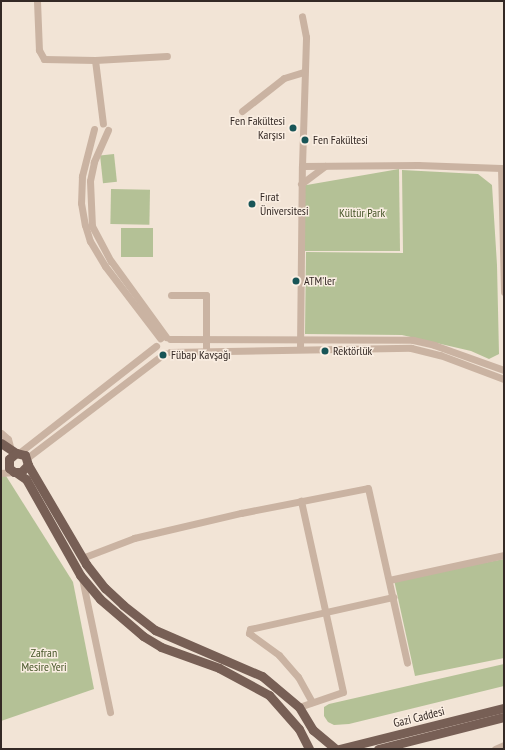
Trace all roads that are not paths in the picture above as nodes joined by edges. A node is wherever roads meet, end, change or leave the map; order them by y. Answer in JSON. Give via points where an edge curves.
{"nodes":[{"id":1,"x":37,"y":1,"type":"edge"},
{"id":2,"x":302,"y":16,"type":"dead end"},
{"id":3,"x":167,"y":56,"type":"dead end"},
{"id":4,"x":95,"y":60,"type":"junction"},
{"id":5,"x":304,"y":72,"type":"junction"},
{"id":6,"x":242,"y":111,"type":"dead end"},
{"id":7,"x":103,"y":124,"type":"dead end"},
{"id":8,"x":94,"y":129,"type":"dead end"},
{"id":9,"x":108,"y":130,"type":"dead end"},
{"id":10,"x":302,"y":166,"type":"junction"},
{"id":11,"x":325,"y":166,"type":"junction"},
{"id":12,"x":301,"y":184,"type":"junction"},
{"id":13,"x":504,"y":292,"type":"edge"},
{"id":14,"x":171,"y":295,"type":"dead end"},
{"id":15,"x":165,"y":338,"type":"junction"},
{"id":16,"x":206,"y":338,"type":"junction"},
{"id":17,"x":300,"y":339,"type":"junction"},
{"id":18,"x":156,"y":346,"type":"junction"},
{"id":19,"x":300,"y":348,"type":"junction"},
{"id":20,"x":206,"y":351,"type":"junction"},
{"id":21,"x":168,"y":352,"type":"junction"},
{"id":22,"x":504,"y":370,"type":"edge"},
{"id":23,"x":504,"y":379,"type":"edge"},
{"id":24,"x":1,"y":433,"type":"edge"},
{"id":25,"x":1,"y":443,"type":"edge"},
{"id":26,"x":15,"y":452,"type":"junction"},
{"id":27,"x":1,"y":454,"type":"edge"},
{"id":28,"x":27,"y":462,"type":"junction"},
{"id":29,"x":10,"y":468,"type":"edge"},
{"id":30,"x":1,"y":473,"type":"edge"},
{"id":31,"x":302,"y":501,"type":"junction"},
{"id":32,"x":504,"y":555,"type":"edge"},
{"id":33,"x":82,"y":558,"type":"junction"},
{"id":34,"x":82,"y":578,"type":"junction"},
{"id":35,"x":389,"y":580,"type":"junction"},
{"id":36,"x":393,"y":597,"type":"junction"},
{"id":37,"x":326,"y":613,"type":"junction"},
{"id":38,"x":407,"y":663,"type":"dead end"},
{"id":39,"x":312,"y":702,"type":"junction"},
{"id":40,"x":299,"y":707,"type":"junction"},
{"id":41,"x":504,"y":708,"type":"edge"},
{"id":42,"x":110,"y":712,"type":"dead end"},
{"id":43,"x":504,"y":717,"type":"edge"},
{"id":44,"x":504,"y":746,"type":"edge"},
{"id":45,"x":309,"y":749,"type":"edge"},
{"id":46,"x":338,"y":749,"type":"edge"},
{"id":47,"x":378,"y":749,"type":"edge"},
{"id":48,"x":495,"y":749,"type":"edge"}],
"edges":[{"from":1,"to":4,"type":"street","via":[[39,50],[44,58]]},
{"from":2,"to":5,"type":"street","via":[[305,22]]},
{"from":3,"to":4,"type":"street"},
{"from":4,"to":7,"type":"street"},
{"from":5,"to":6,"type":"street","via":[[284,78]]},
{"from":5,"to":10,"type":"street"},
{"from":8,"to":15,"type":"street","via":[[82,176],[81,203],[90,241],[105,266]]},
{"from":9,"to":15,"type":"street","via":[[94,162],[90,181],[92,226],[111,260]]},
{"from":10,"to":11,"type":"street"},
{"from":10,"to":12,"type":"street"},
{"from":11,"to":12,"type":"street"},
{"from":11,"to":13,"type":"street","via":[[418,165],[501,168]]},
{"from":12,"to":17,"type":"street"},
{"from":14,"to":16,"type":"street","via":[[206,295]]},
{"from":15,"to":16,"type":"street"},
{"from":15,"to":18,"type":"street"},
{"from":15,"to":21,"type":"street","via":[[173,344]]},
{"from":16,"to":17,"type":"street"},
{"from":16,"to":20,"type":"street"},
{"from":17,"to":19,"type":"street"},
{"from":17,"to":22,"type":"street","via":[[413,340]]},
{"from":18,"to":21,"type":"street","via":[[160,352]]},
{"from":18,"to":26,"type":"street"},
{"from":19,"to":20,"type":"street"},
{"from":19,"to":23,"type":"street","via":[[411,348],[440,355]]},
{"from":20,"to":21,"type":"street"},
{"from":21,"to":28,"type":"street"},
{"from":24,"to":26,"type":"street","via":[[8,439]]},
{"from":25,"to":26,"type":"main road"},
{"from":26,"to":28,"type":"main road"},
{"from":26,"to":29,"type":"main road"},
{"from":27,"to":29,"type":"main road"},
{"from":28,"to":29,"type":"main road","via":[[24,471]]},
{"from":28,"to":33,"type":"main road"},
{"from":29,"to":30,"type":"street"},
{"from":29,"to":34,"type":"main road","via":[[26,479]]},
{"from":31,"to":33,"type":"street","via":[[134,538]]},
{"from":31,"to":35,"type":"street","via":[[368,488]]},
{"from":31,"to":37,"type":"street"},
{"from":32,"to":35,"type":"street"},
{"from":33,"to":40,"type":"main road","via":[[104,588],[140,620],[179,642],[254,670]]},
{"from":34,"to":42,"type":"street"},
{"from":34,"to":45,"type":"main road","via":[[100,599],[143,636],[161,646],[238,677],[269,695],[299,729]]},
{"from":35,"to":36,"type":"street"},
{"from":36,"to":37,"type":"street"},
{"from":36,"to":38,"type":"street"},
{"from":37,"to":39,"type":"street","via":[[343,692]]},
{"from":37,"to":39,"type":"street","via":[[251,628],[249,632],[279,655],[298,677]]},
{"from":39,"to":40,"type":"street"},
{"from":40,"to":46,"type":"main road","via":[[313,730]]},
{"from":41,"to":46,"type":"main road","name":"Gazi Caddesi"},
{"from":43,"to":47,"type":"main road","name":"Gazi Caddesi"},
{"from":44,"to":48,"type":"street"}]}
